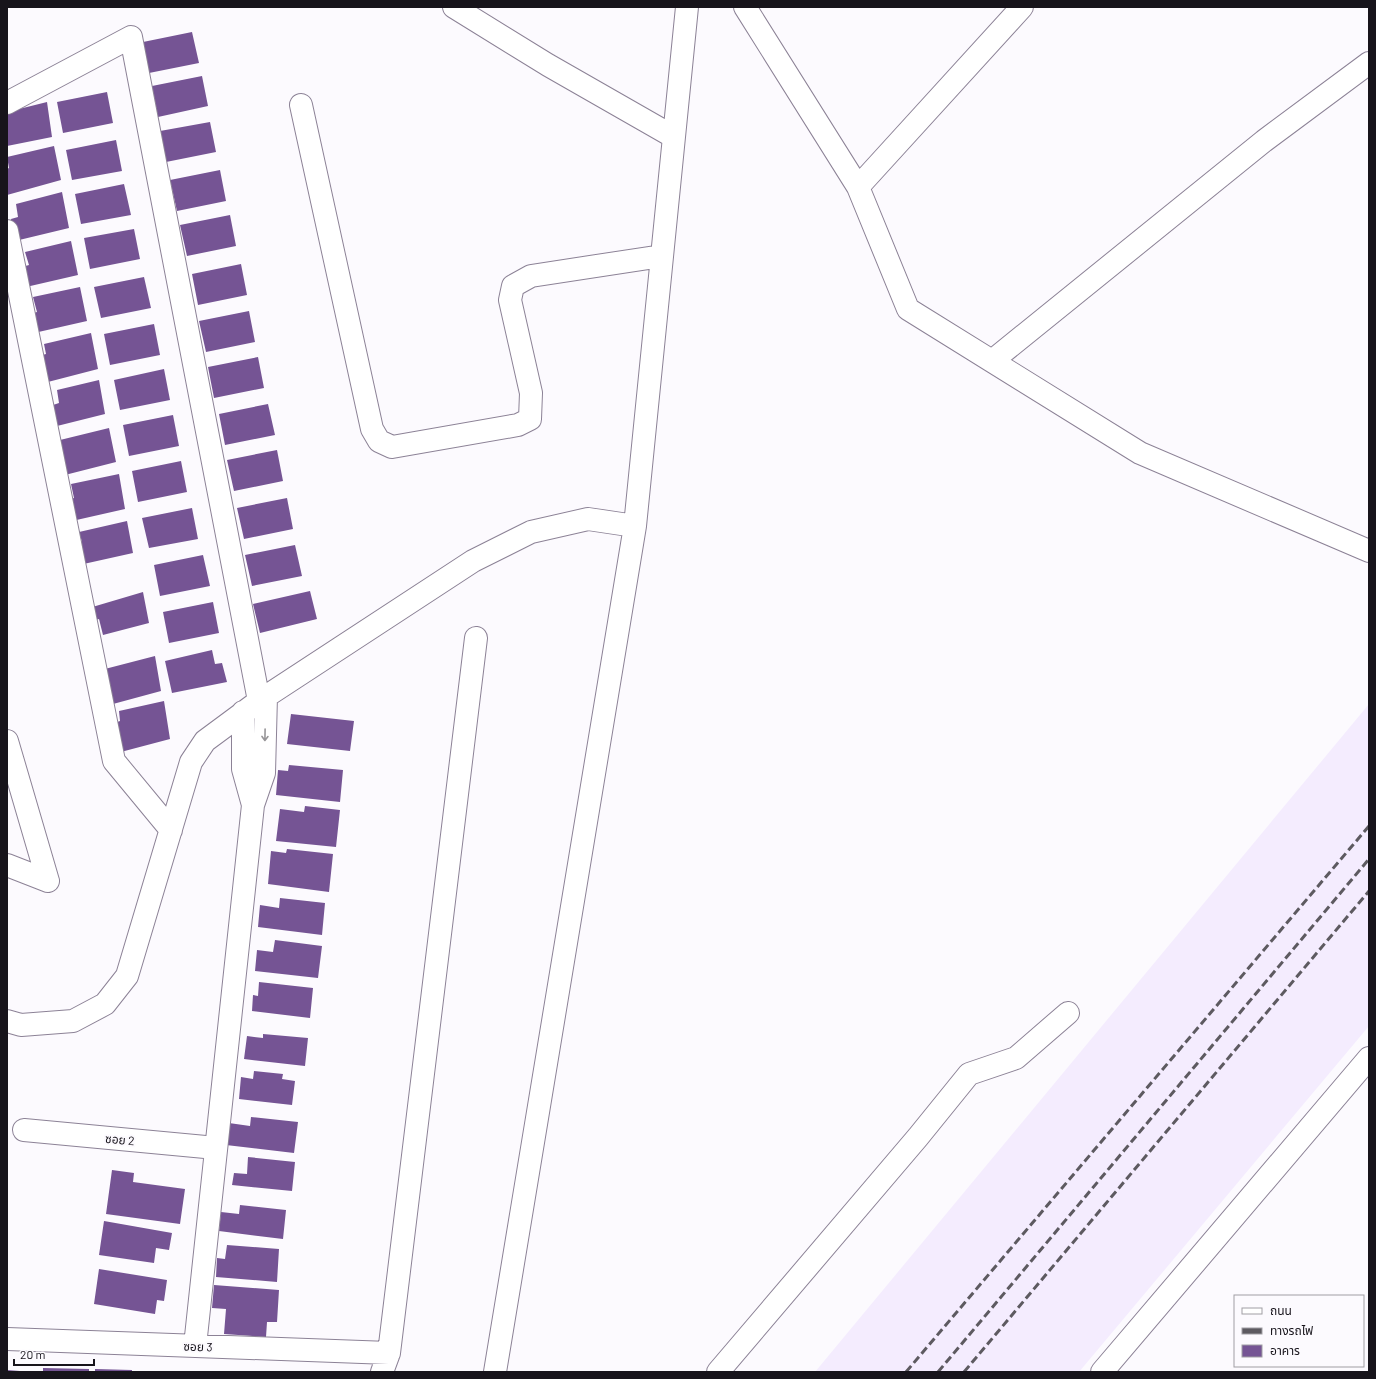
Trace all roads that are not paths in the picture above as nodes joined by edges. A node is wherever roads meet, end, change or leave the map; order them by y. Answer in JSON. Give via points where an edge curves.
{"nodes":[{"id":1,"x":454,"y":7,"type":"edge"},
{"id":2,"x":688,"y":7,"type":"edge"},
{"id":3,"x":745,"y":7,"type":"edge"},
{"id":4,"x":1022,"y":7,"type":"edge"},
{"id":5,"x":1369,"y":63,"type":"edge"},
{"id":6,"x":7,"y":102,"type":"edge"},
{"id":7,"x":301,"y":105,"type":"dead end"},
{"id":8,"x":674,"y":137,"type":"junction"},
{"id":9,"x":858,"y":187,"type":"junction"},
{"id":10,"x":7,"y":231,"type":"edge"},
{"id":11,"x":662,"y":256,"type":"junction"},
{"id":12,"x":992,"y":361,"type":"junction"},
{"id":13,"x":635,"y":526,"type":"junction"},
{"id":14,"x":1369,"y":551,"type":"edge"},
{"id":15,"x":476,"y":638,"type":"dead end"},
{"id":16,"x":256,"y":703,"type":"junction"},
{"id":17,"x":7,"y":741,"type":"edge"},
{"id":18,"x":171,"y":830,"type":"junction"},
{"id":19,"x":7,"y":865,"type":"edge"},
{"id":20,"x":1068,"y":1013,"type":"dead end"},
{"id":21,"x":7,"y":1021,"type":"edge"},
{"id":22,"x":1369,"y":1058,"type":"edge"},
{"id":23,"x":24,"y":1130,"type":"dead end"},
{"id":24,"x":216,"y":1148,"type":"junction"},
{"id":25,"x":7,"y":1339,"type":"edge"},
{"id":26,"x":195,"y":1346,"type":"junction"},
{"id":27,"x":386,"y":1363,"type":"edge"},
{"id":28,"x":495,"y":1372,"type":"edge"},
{"id":29,"x":718,"y":1372,"type":"edge"},
{"id":30,"x":1102,"y":1372,"type":"edge"}],
"edges":[{"from":1,"to":8,"type":"street","via":[[548,65]]},
{"from":2,"to":8,"type":"street"},
{"from":3,"to":9,"type":"street"},
{"from":4,"to":9,"type":"street"},
{"from":5,"to":12,"type":"street","via":[[1264,141]]},
{"from":6,"to":16,"type":"street","via":[[131,37]]},
{"from":7,"to":11,"type":"street","via":[[372,429],[379,441],[392,448],[518,425],[530,419],[531,393],[510,300],[513,286],[531,276]]},
{"from":8,"to":11,"type":"street"},
{"from":9,"to":12,"type":"street","via":[[908,309]]},
{"from":10,"to":18,"type":"street","via":[[114,761]]},
{"from":11,"to":13,"type":"street"},
{"from":12,"to":14,"type":"street","via":[[1140,453]]},
{"from":13,"to":16,"type":"street","via":[[588,518],[531,532],[474,561]]},
{"from":13,"to":28,"type":"street"},
{"from":15,"to":27,"type":"street"},
{"from":16,"to":18,"type":"street","via":[[205,741],[191,762]]},
{"from":16,"to":24,"type":"street","via":[[264,773],[252,806]]},
{"from":17,"to":19,"type":"street","via":[[48,881]]},
{"from":18,"to":21,"type":"street","via":[[127,976],[105,1004],[73,1021],[21,1025]]},
{"from":20,"to":29,"type":"street","via":[[1016,1058],[969,1074],[918,1138]]},
{"from":22,"to":30,"type":"street"},
{"from":23,"to":24,"type":"street","name":"ซอย 2"},
{"from":24,"to":26,"type":"street"},
{"from":25,"to":26,"type":"street","name":"ซอย 3"},
{"from":26,"to":27,"type":"street","name":"ซอย 3"}]}
